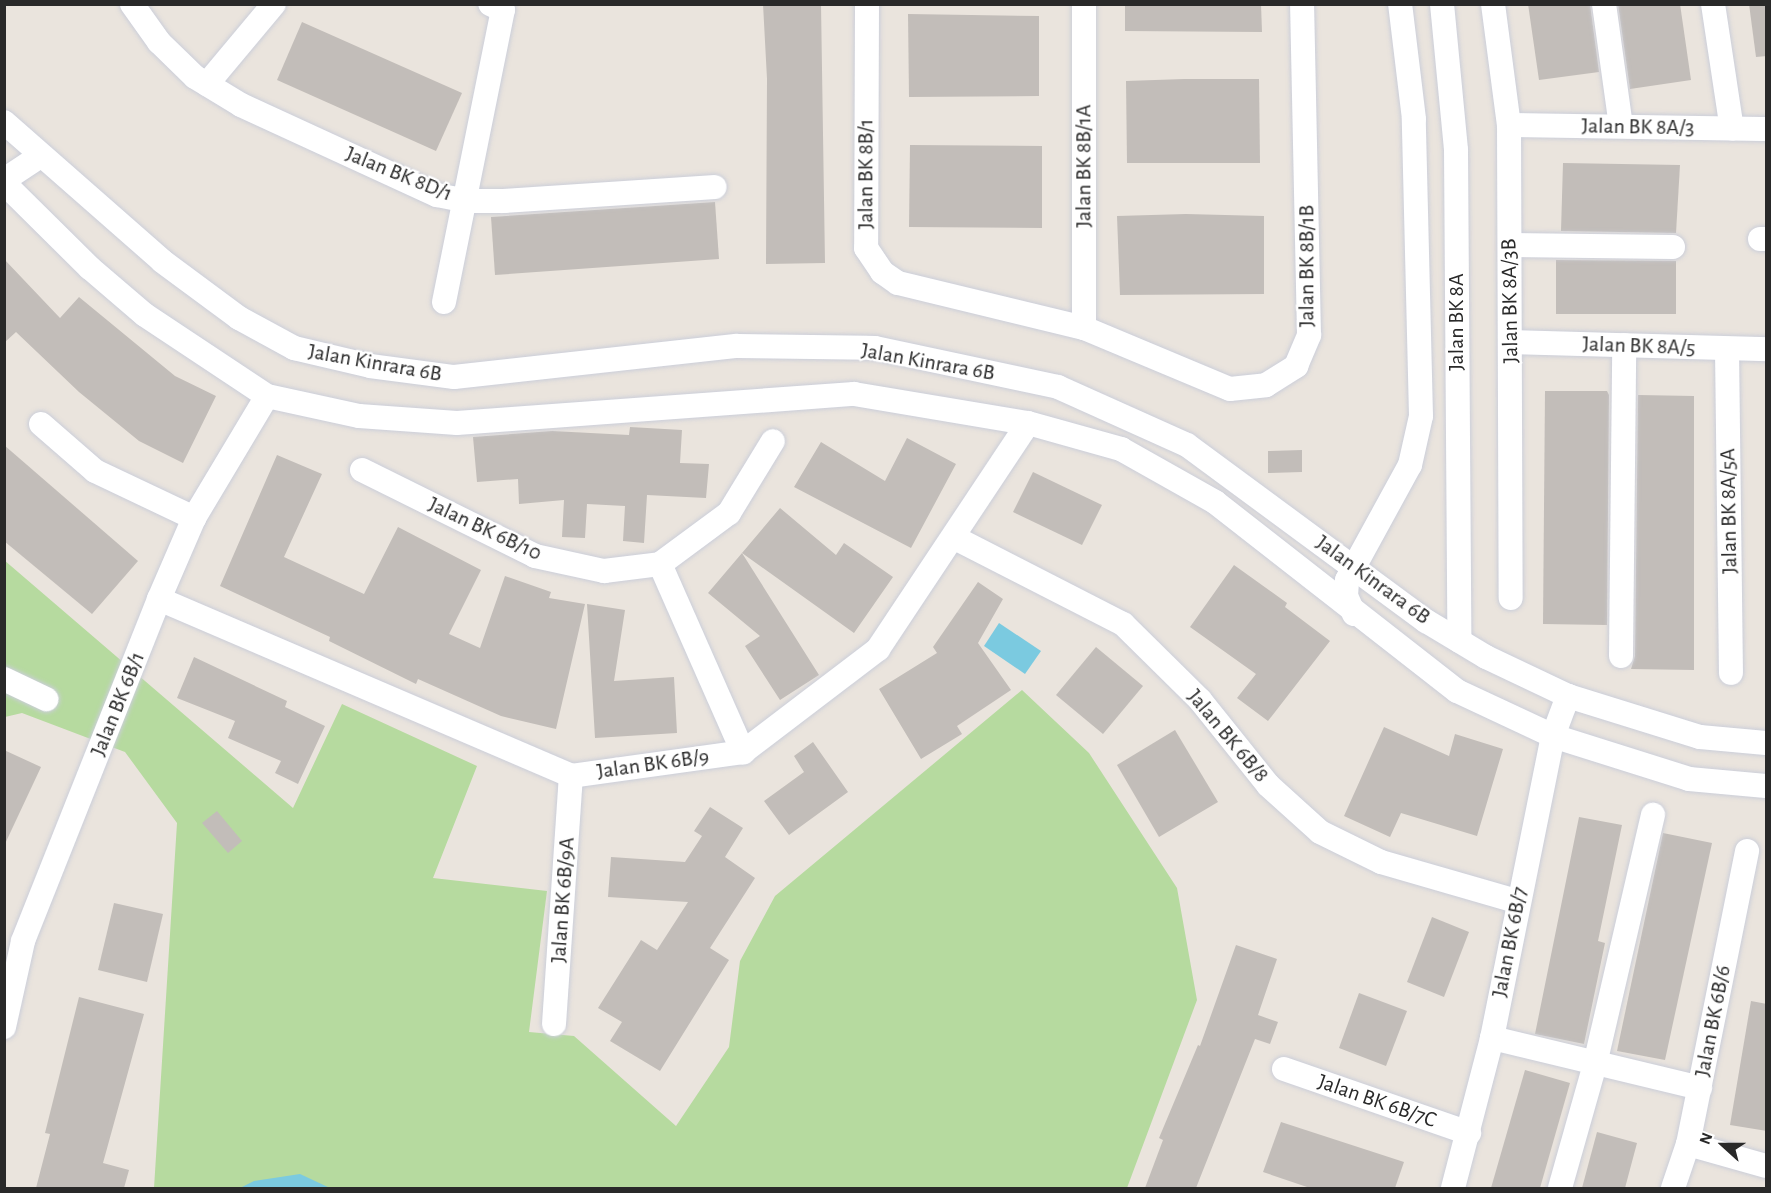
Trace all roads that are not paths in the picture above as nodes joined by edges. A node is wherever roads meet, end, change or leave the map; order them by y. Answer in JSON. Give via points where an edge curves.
{"nodes":[{"id":1,"x":132,"y":4,"type":"edge"},
{"id":2,"x":274,"y":4,"type":"edge"},
{"id":3,"x":867,"y":4,"type":"edge"},
{"id":4,"x":1084,"y":4,"type":"edge"},
{"id":5,"x":1302,"y":4,"type":"edge"},
{"id":6,"x":1400,"y":4,"type":"edge"},
{"id":7,"x":1442,"y":4,"type":"edge"},
{"id":8,"x":1493,"y":4,"type":"edge"},
{"id":9,"x":1604,"y":4,"type":"edge"},
{"id":10,"x":1713,"y":4,"type":"edge"},
{"id":11,"x":497,"y":7,"type":"edge"},
{"id":12,"x":207,"y":84,"type":"junction"},
{"id":13,"x":4,"y":122,"type":"edge"},
{"id":14,"x":1509,"y":125,"type":"junction"},
{"id":15,"x":1621,"y":126,"type":"junction"},
{"id":16,"x":1732,"y":129,"type":"junction"},
{"id":17,"x":1767,"y":129,"type":"edge"},
{"id":18,"x":40,"y":156,"type":"junction"},
{"id":19,"x":4,"y":182,"type":"edge"},
{"id":20,"x":716,"y":187,"type":"dead end"},
{"id":21,"x":464,"y":200,"type":"junction"},
{"id":22,"x":1510,"y":245,"type":"junction"},
{"id":23,"x":1673,"y":248,"type":"dead end"},
{"id":24,"x":444,"y":302,"type":"dead end"},
{"id":25,"x":1084,"y":328,"type":"junction"},
{"id":26,"x":1512,"y":342,"type":"junction"},
{"id":27,"x":1624,"y":345,"type":"junction"},
{"id":28,"x":1727,"y":349,"type":"junction"},
{"id":29,"x":1767,"y":349,"type":"edge"},
{"id":30,"x":267,"y":396,"type":"junction"},
{"id":31,"x":1028,"y":423,"type":"junction"},
{"id":32,"x":41,"y":424,"type":"dead end"},
{"id":33,"x":773,"y":441,"type":"dead end"},
{"id":34,"x":362,"y":470,"type":"dead end"},
{"id":35,"x":194,"y":518,"type":"junction"},
{"id":36,"x":1376,"y":522,"type":"junction"},
{"id":37,"x":955,"y":538,"type":"junction"},
{"id":38,"x":1326,"y":545,"type":"junction"},
{"id":39,"x":660,"y":564,"type":"junction"},
{"id":40,"x":1353,"y":565,"type":"junction"},
{"id":41,"x":1511,"y":598,"type":"dead end"},
{"id":42,"x":159,"y":599,"type":"junction"},
{"id":43,"x":1354,"y":614,"type":"junction"},
{"id":44,"x":1459,"y":641,"type":"junction"},
{"id":45,"x":1621,"y":656,"type":"dead end"},
{"id":46,"x":1731,"y":673,"type":"dead end"},
{"id":47,"x":4,"y":680,"type":"edge"},
{"id":48,"x":1568,"y":696,"type":"junction"},
{"id":49,"x":46,"y":699,"type":"dead end"},
{"id":50,"x":1553,"y":736,"type":"junction"},
{"id":51,"x":1767,"y":743,"type":"edge"},
{"id":52,"x":743,"y":752,"type":"junction"},
{"id":53,"x":571,"y":776,"type":"junction"},
{"id":54,"x":1767,"y":786,"type":"edge"},
{"id":55,"x":1653,"y":814,"type":"dead end"},
{"id":56,"x":1747,"y":851,"type":"dead end"},
{"id":57,"x":1516,"y":901,"type":"junction"},
{"id":58,"x":554,"y":1024,"type":"dead end"},
{"id":59,"x":4,"y":1027,"type":"edge"},
{"id":60,"x":1491,"y":1038,"type":"junction"},
{"id":61,"x":1595,"y":1064,"type":"junction"},
{"id":62,"x":1284,"y":1069,"type":"dead end"},
{"id":63,"x":1700,"y":1088,"type":"junction"},
{"id":64,"x":1469,"y":1133,"type":"junction"},
{"id":65,"x":1688,"y":1144,"type":"junction"},
{"id":66,"x":1767,"y":1166,"type":"edge"},
{"id":67,"x":1453,"y":1188,"type":"edge"},
{"id":68,"x":1560,"y":1188,"type":"edge"},
{"id":69,"x":1673,"y":1188,"type":"edge"}],
"edges":[{"from":1,"to":12,"type":"street","name":"Jalan BK 8D/1","via":[[159,42]]},
{"from":2,"to":12,"type":"street"},
{"from":3,"to":25,"type":"street","name":"Jalan BK 8B/1","via":[[866,248],[882,272],[898,283]]},
{"from":4,"to":25,"type":"street","name":"Jalan BK 8B/1A"},
{"from":5,"to":25,"type":"street","name":"Jalan BK 8B/1B","via":[[1309,335],[1296,366],[1266,386],[1230,389]]},
{"from":6,"to":36,"type":"street","name":"Jalan BK 8A","via":[[1414,119],[1421,416],[1410,465]]},
{"from":7,"to":44,"type":"street","name":"Jalan BK 8A","via":[[1456,150]]},
{"from":8,"to":14,"type":"street","name":"Jalan BK 8A/3B"},
{"from":9,"to":15,"type":"street"},
{"from":10,"to":16,"type":"street"},
{"from":11,"to":21,"type":"street"},
{"from":12,"to":21,"type":"street","name":"Jalan BK 8D/1","via":[[242,105],[437,195]]},
{"from":13,"to":18,"type":"street","name":"Jalan Kinrara 6B"},
{"from":14,"to":15,"type":"street","name":"Jalan BK 8A/3"},
{"from":14,"to":22,"type":"street","name":"Jalan BK 8A/3B"},
{"from":15,"to":16,"type":"street","name":"Jalan BK 8A/3"},
{"from":16,"to":17,"type":"street","name":"Jalan BK 8A/3"},
{"from":18,"to":19,"type":"street"},
{"from":18,"to":38,"type":"street","name":"Jalan Kinrara 6B","via":[[162,261],[239,318],[294,348],[370,366],[454,377],[737,346],[875,348],[1058,387],[1187,445]]},
{"from":19,"to":30,"type":"street","name":"Jalan Kinrara 6B","via":[[90,268],[145,315]]},
{"from":20,"to":21,"type":"street","name":"Jalan BK 8D/1","via":[[504,201]]},
{"from":21,"to":24,"type":"street"},
{"from":22,"to":23,"type":"street"},
{"from":22,"to":26,"type":"street","name":"Jalan BK 8A/3B"},
{"from":26,"to":27,"type":"street","name":"Jalan BK 8A/5"},
{"from":26,"to":41,"type":"street","name":"Jalan BK 8A/3B"},
{"from":27,"to":28,"type":"street","name":"Jalan BK 8A/5"},
{"from":27,"to":45,"type":"street"},
{"from":28,"to":29,"type":"street","name":"Jalan BK 8A/5"},
{"from":28,"to":46,"type":"street","name":"Jalan BK 8A/5A"},
{"from":30,"to":31,"type":"street","name":"Jalan Kinrara 6B","via":[[359,416],[458,423],[855,394]]},
{"from":30,"to":35,"type":"street","name":"Jalan BK 6B/1"},
{"from":31,"to":37,"type":"street","name":"Jalan BK 6B/9"},
{"from":31,"to":43,"type":"street","name":"Jalan Kinrara 6B","via":[[1121,448],[1215,502]]},
{"from":32,"to":35,"type":"street","via":[[95,471]]},
{"from":33,"to":39,"type":"street","name":"Jalan BK 6B/10","via":[[729,513]]},
{"from":34,"to":39,"type":"street","name":"Jalan BK 6B/10","via":[[535,556],[604,571]]},
{"from":35,"to":42,"type":"street","name":"Jalan BK 6B/1"},
{"from":36,"to":38,"type":"street"},
{"from":36,"to":40,"type":"street","name":"Jalan BK 8A"},
{"from":37,"to":52,"type":"street","name":"Jalan BK 6B/9","via":[[878,649]]},
{"from":37,"to":57,"type":"street","name":"Jalan BK 6B/8","via":[[1122,624],[1200,699],[1268,785],[1320,832],[1381,862]]},
{"from":38,"to":40,"type":"street","name":"Jalan Kinrara 6B"},
{"from":39,"to":52,"type":"street"},
{"from":40,"to":43,"type":"street","name":"Jalan BK 8A","via":[[1346,588]]},
{"from":40,"to":44,"type":"street","name":"Jalan Kinrara 6B"},
{"from":42,"to":53,"type":"street","name":"Jalan BK 6B/9"},
{"from":42,"to":59,"type":"street","name":"Jalan BK 6B/1","via":[[23,941]]},
{"from":43,"to":50,"type":"street","name":"Jalan Kinrara 6B","via":[[1457,691]]},
{"from":44,"to":48,"type":"street","name":"Jalan Kinrara 6B"},
{"from":47,"to":49,"type":"street"},
{"from":48,"to":50,"type":"street","name":"Jalan BK 6B/7"},
{"from":48,"to":51,"type":"street","name":"Jalan Kinrara 6B","via":[[1700,737]]},
{"from":50,"to":54,"type":"street","name":"Jalan Kinrara 6B","via":[[1689,779]]},
{"from":50,"to":57,"type":"street","name":"Jalan BK 6B/7"},
{"from":52,"to":53,"type":"street","name":"Jalan BK 6B/9"},
{"from":53,"to":58,"type":"street","name":"Jalan BK 6B/9A"},
{"from":55,"to":61,"type":"street"},
{"from":56,"to":63,"type":"street","name":"Jalan BK 6B/6"},
{"from":57,"to":60,"type":"street","name":"Jalan BK 6B/7"},
{"from":60,"to":61,"type":"street"},
{"from":60,"to":64,"type":"street","name":"Jalan BK 6B/7"},
{"from":61,"to":63,"type":"street"},
{"from":61,"to":68,"type":"street"},
{"from":62,"to":64,"type":"street","name":"Jalan BK 6B/7C"},
{"from":63,"to":65,"type":"street","name":"Jalan BK 6B/6"},
{"from":64,"to":67,"type":"street","name":"Jalan BK 6B/7"},
{"from":65,"to":66,"type":"street"},
{"from":65,"to":69,"type":"street","name":"Jalan BK 6B/6"}]}
